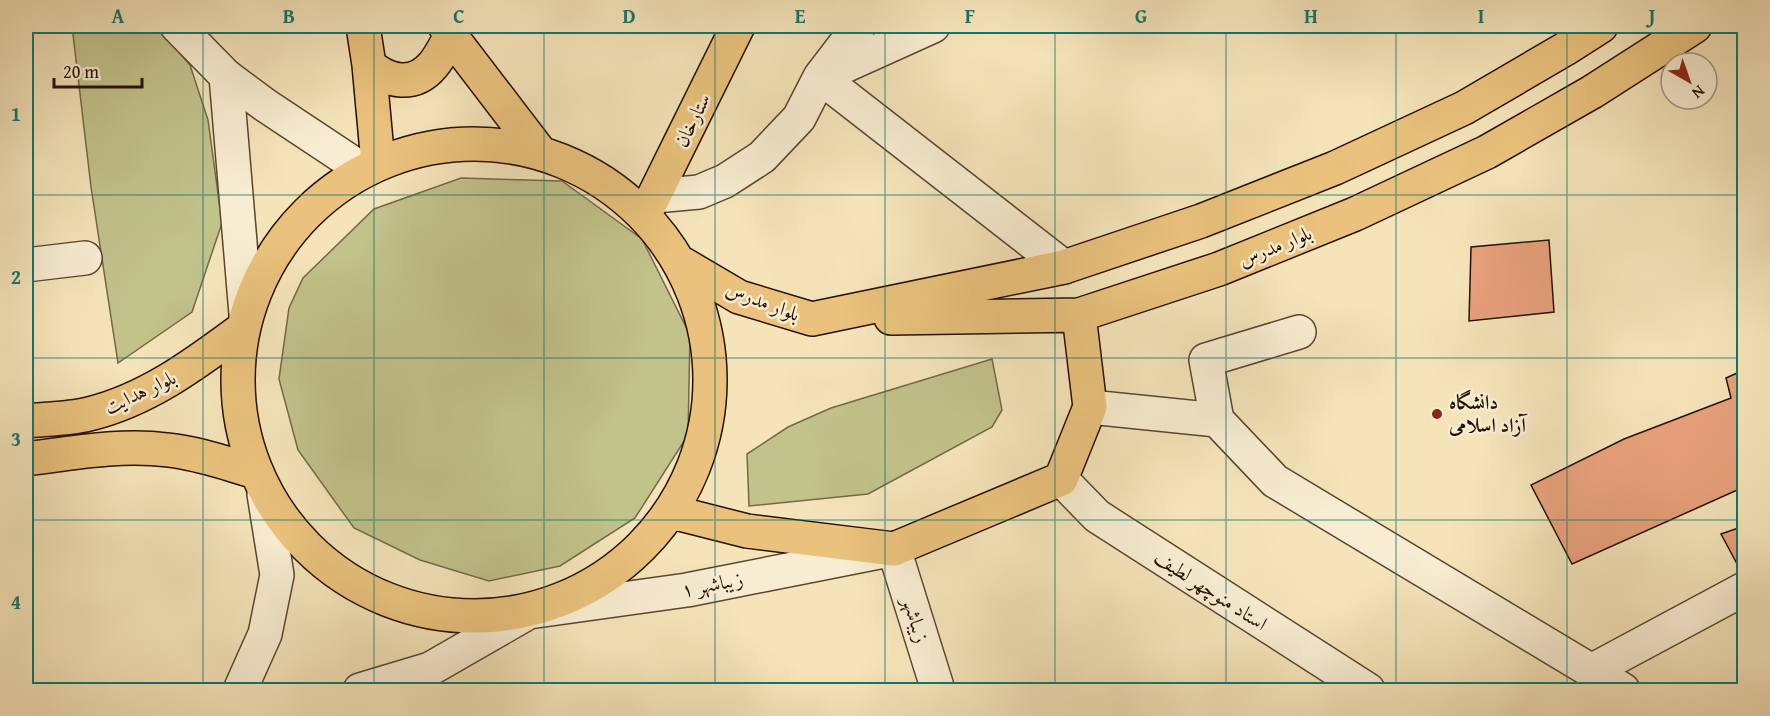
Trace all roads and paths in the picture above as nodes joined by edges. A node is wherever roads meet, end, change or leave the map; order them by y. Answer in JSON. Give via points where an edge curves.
{"nodes":[{"id":1,"x":177,"y":26,"type":"edge"},
{"id":2,"x":363,"y":26,"type":"edge"},
{"id":3,"x":736,"y":26,"type":"edge"},
{"id":4,"x":859,"y":26,"type":"edge"},
{"id":5,"x":933,"y":26,"type":"edge"},
{"id":6,"x":1601,"y":26,"type":"edge"},
{"id":7,"x":1695,"y":26,"type":"edge"},
{"id":8,"x":452,"y":29,"type":"edge"},
{"id":9,"x":369,"y":65,"type":"junction"},
{"id":10,"x":226,"y":75,"type":"junction"},
{"id":11,"x":820,"y":77,"type":"junction"},
{"id":12,"x":539,"y":151,"type":"junction"},
{"id":13,"x":370,"y":167,"type":"junction"},
{"id":14,"x":650,"y":205,"type":"junction"},
{"id":15,"x":85,"y":258,"type":"dead end"},
{"id":16,"x":683,"y":264,"type":"junction"},
{"id":17,"x":26,"y":265,"type":"edge"},
{"id":18,"x":1064,"y":267,"type":"junction"},
{"id":19,"x":1079,"y":315,"type":"junction"},
{"id":20,"x":812,"y":320,"type":"junction"},
{"id":21,"x":243,"y":322,"type":"junction"},
{"id":22,"x":1299,"y":332,"type":"dead end"},
{"id":23,"x":1090,"y":407,"type":"junction"},
{"id":24,"x":1216,"y":420,"type":"junction"},
{"id":25,"x":26,"y":421,"type":"edge"},
{"id":26,"x":26,"y":459,"type":"edge"},
{"id":27,"x":1061,"y":479,"type":"junction"},
{"id":28,"x":259,"y":482,"type":"junction"},
{"id":29,"x":672,"y":512,"type":"junction"},
{"id":30,"x":894,"y":549,"type":"junction"},
{"id":31,"x":1744,"y":589,"type":"edge"},
{"id":32,"x":529,"y":612,"type":"junction"},
{"id":33,"x":1591,"y":671,"type":"junction"},
{"id":34,"x":1357,"y":689,"type":"edge"},
{"id":35,"x":240,"y":690,"type":"edge"},
{"id":36,"x":360,"y":690,"type":"edge"},
{"id":37,"x":938,"y":690,"type":"edge"},
{"id":38,"x":1623,"y":690,"type":"edge"}],
"edges":[{"from":1,"to":10,"type":"street"},
{"from":2,"to":9,"type":"main road"},
{"from":3,"to":14,"type":"main road","name":"ستارخان"},
{"from":4,"to":11,"type":"street"},
{"from":5,"to":11,"type":"street"},
{"from":6,"to":18,"type":"main road","name":"بلوار مدرس","via":[[1464,108],[1335,168],[1201,221]]},
{"from":7,"to":19,"type":"main road","name":"بلوار مدرس","via":[[1592,92],[1487,152],[1354,214],[1219,269]]},
{"from":8,"to":9,"type":"main road","via":[[433,66],[422,75],[394,80]]},
{"from":8,"to":12,"type":"main road"},
{"from":9,"to":13,"type":"main road"},
{"from":10,"to":13,"type":"street","via":[[275,111]]},
{"from":10,"to":21,"type":"street"},
{"from":11,"to":14,"type":"street","via":[[799,118],[762,158],[699,192]]},
{"from":11,"to":18,"type":"street"},
{"from":12,"to":13,"type":"main road","via":[[485,142],[430,147]]},
{"from":12,"to":14,"type":"main road"},
{"from":13,"to":21,"type":"main road","via":[[289,230]]},
{"from":14,"to":16,"type":"main road"},
{"from":15,"to":17,"type":"street"},
{"from":16,"to":20,"type":"main road","name":"بلوار مدرس","via":[[739,297]]},
{"from":16,"to":29,"type":"main road","via":[[703,312],[712,363],[710,415],[696,466]]},
{"from":18,"to":20,"type":"main road","name":"بلوار مدرس"},
{"from":19,"to":20,"type":"main road","name":"بلوار مدرس"},
{"from":19,"to":23,"type":"main road"},
{"from":21,"to":25,"type":"main road","name":"بلوار هدایت","via":[[174,377],[121,404],[88,414]]},
{"from":21,"to":28,"type":"main road","via":[[236,378],[240,425]]},
{"from":22,"to":24,"type":"street","via":[[1206,360]]},
{"from":23,"to":24,"type":"street"},
{"from":23,"to":27,"type":"main road"},
{"from":24,"to":33,"type":"street","via":[[1275,482]]},
{"from":26,"to":28,"type":"main road","via":[[96,449],[169,450]]},
{"from":27,"to":30,"type":"main road"},
{"from":27,"to":34,"type":"street","name":"استاد منوچهر لطیف","via":[[1097,516]]},
{"from":28,"to":32,"type":"main road","via":[[300,544],[349,584],[405,609],[467,619]]},
{"from":28,"to":35,"type":"street","via":[[277,575],[265,634]]},
{"from":29,"to":30,"type":"main road","via":[[747,531]]},
{"from":29,"to":32,"type":"main road","via":[[608,572]]},
{"from":30,"to":32,"type":"street","name":"زیباشهر ۱","via":[[687,590]]},
{"from":30,"to":37,"type":"street","name":"زیباشهر"},
{"from":31,"to":33,"type":"street"},
{"from":32,"to":36,"type":"street","via":[[430,669]]},
{"from":33,"to":38,"type":"street"}]}
